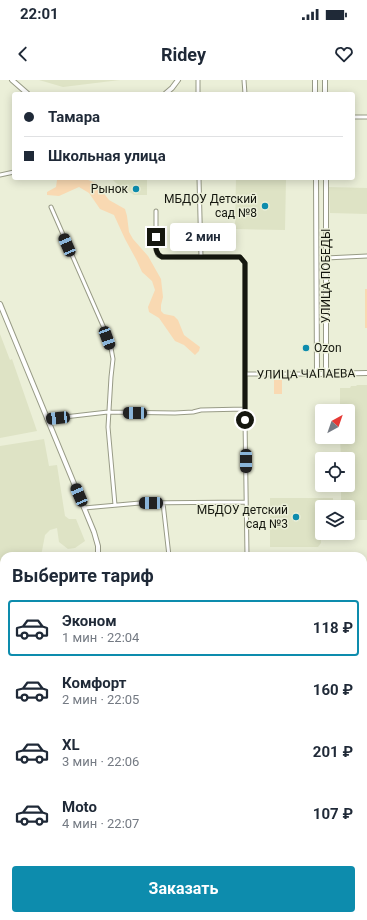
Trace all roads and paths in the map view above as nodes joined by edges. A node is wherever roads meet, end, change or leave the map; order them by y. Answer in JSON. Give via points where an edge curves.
{"nodes":[{"id":1,"x":12,"y":80,"type":"edge"},
{"id":2,"x":178,"y":80,"type":"edge"},
{"id":3,"x":198,"y":80,"type":"edge"},
{"id":4,"x":244,"y":80,"type":"edge"},
{"id":5,"x":315,"y":80,"type":"edge"},
{"id":6,"x":325,"y":80,"type":"edge"},
{"id":7,"x":26,"y":92,"type":"edge"},
{"id":8,"x":167,"y":92,"type":"edge"},
{"id":9,"x":198,"y":92,"type":"edge"},
{"id":10,"x":245,"y":92,"type":"edge"},
{"id":11,"x":315,"y":92,"type":"edge"},
{"id":12,"x":325,"y":92,"type":"edge"},
{"id":13,"x":355,"y":117,"type":"edge"},
{"id":14,"x":367,"y":117,"type":"edge"},
{"id":15,"x":12,"y":172,"type":"edge"},
{"id":16,"x":0,"y":175,"type":"edge"},
{"id":17,"x":199,"y":180,"type":"edge"},
{"id":18,"x":316,"y":180,"type":"edge"},
{"id":19,"x":326,"y":180,"type":"edge"},
{"id":20,"x":51,"y":206,"type":"dead end"},
{"id":21,"x":156,"y":211,"type":"dead end"},
{"id":22,"x":367,"y":256,"type":"edge"},
{"id":23,"x":201,"y":257,"type":"junction"},
{"id":24,"x":326,"y":258,"type":"junction"},
{"id":25,"x":0,"y":304,"type":"edge"},
{"id":26,"x":367,"y":373,"type":"edge"},
{"id":27,"x":246,"y":374,"type":"junction"},
{"id":28,"x":317,"y":374,"type":"junction"},
{"id":29,"x":326,"y":374,"type":"junction"},
{"id":30,"x":245,"y":409,"type":"junction"},
{"id":31,"x":108,"y":412,"type":"junction"},
{"id":32,"x":48,"y":419,"type":"junction"},
{"id":33,"x":246,"y":502,"type":"junction"},
{"id":34,"x":163,"y":503,"type":"junction"},
{"id":35,"x":115,"y":506,"type":"junction"},
{"id":36,"x":84,"y":508,"type":"junction"},
{"id":37,"x":98,"y":552,"type":"edge"},
{"id":38,"x":169,"y":552,"type":"edge"},
{"id":39,"x":247,"y":552,"type":"edge"}],
"edges":[{"from":1,"to":7,"type":"street"},
{"from":2,"to":8,"type":"street"},
{"from":3,"to":9,"type":"street"},
{"from":4,"to":10,"type":"street"},
{"from":5,"to":11,"type":"street"},
{"from":6,"to":12,"type":"street"},
{"from":13,"to":14,"type":"street"},
{"from":15,"to":16,"type":"street"},
{"from":17,"to":23,"type":"street"},
{"from":18,"to":28,"type":"street","name":"УЛИЦА ПОБЕДЫ"},
{"from":19,"to":24,"type":"street","name":"УЛИЦА ПОБЕДЫ"},
{"from":20,"to":31,"type":"street","via":[[111,348],[113,359]]},
{"from":21,"to":23,"type":"street","via":[[158,255]]},
{"from":22,"to":24,"type":"street"},
{"from":23,"to":27,"type":"street","via":[[240,257],[245,263]]},
{"from":24,"to":29,"type":"street","name":"УЛИЦА ПОБЕДЫ"},
{"from":25,"to":32,"type":"street"},
{"from":26,"to":29,"type":"street","name":"УЛИЦА ЧАПАЕВА"},
{"from":27,"to":28,"type":"street","name":"УЛИЦА ЧАПАЕВА"},
{"from":27,"to":30,"type":"street"},
{"from":28,"to":29,"type":"street","name":"УЛИЦА ЧАПАЕВА"},
{"from":30,"to":31,"type":"street","via":[[175,413]]},
{"from":30,"to":33,"type":"street"},
{"from":31,"to":32,"type":"street"},
{"from":31,"to":35,"type":"street"},
{"from":32,"to":36,"type":"street"},
{"from":33,"to":34,"type":"street"},
{"from":33,"to":39,"type":"street"},
{"from":34,"to":35,"type":"street"},
{"from":34,"to":38,"type":"street"},
{"from":35,"to":36,"type":"street"},
{"from":36,"to":37,"type":"street","via":[[94,532]]}]}
